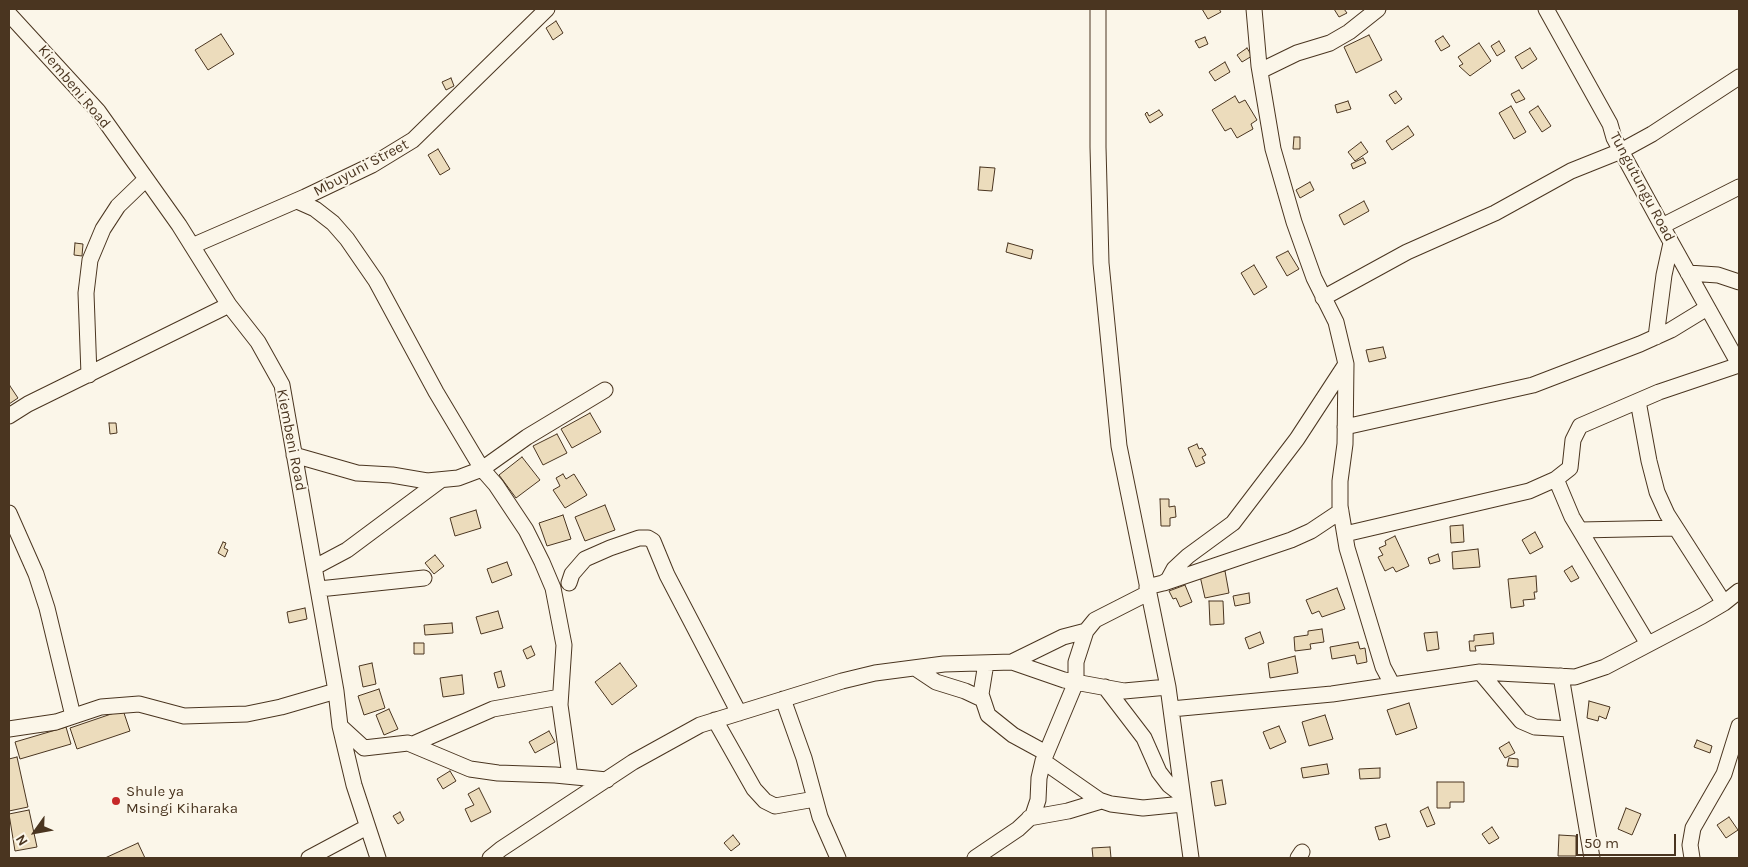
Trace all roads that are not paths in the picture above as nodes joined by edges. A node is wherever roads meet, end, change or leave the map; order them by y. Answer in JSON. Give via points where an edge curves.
{"nodes":[{"id":1,"x":547,"y":9,"type":"edge"},
{"id":2,"x":1098,"y":9,"type":"edge"},
{"id":3,"x":1254,"y":9,"type":"edge"},
{"id":4,"x":1378,"y":9,"type":"edge"},
{"id":5,"x":1546,"y":9,"type":"edge"},
{"id":6,"x":11,"y":20,"type":"edge"},
{"id":7,"x":1260,"y":71,"type":"junction"},
{"id":8,"x":1739,"y":77,"type":"edge"},
{"id":9,"x":1621,"y":151,"type":"junction"},
{"id":10,"x":146,"y":179,"type":"junction"},
{"id":11,"x":1739,"y":187,"type":"edge"},
{"id":12,"x":297,"y":201,"type":"junction"},
{"id":13,"x":1662,"y":226,"type":"junction"},
{"id":14,"x":1672,"y":243,"type":"junction"},
{"id":15,"x":192,"y":246,"type":"junction"},
{"id":16,"x":1688,"y":273,"type":"junction"},
{"id":17,"x":1739,"y":282,"type":"edge"},
{"id":18,"x":1324,"y":298,"type":"junction"},
{"id":19,"x":229,"y":305,"type":"junction"},
{"id":20,"x":1707,"y":308,"type":"junction"},
{"id":21,"x":1656,"y":337,"type":"junction"},
{"id":22,"x":1346,"y":364,"type":"junction"},
{"id":23,"x":1739,"y":365,"type":"edge"},
{"id":24,"x":89,"y":375,"type":"junction"},
{"id":25,"x":604,"y":390,"type":"dead end"},
{"id":26,"x":1638,"y":401,"type":"junction"},
{"id":27,"x":9,"y":416,"type":"edge"},
{"id":28,"x":1345,"y":427,"type":"junction"},
{"id":29,"x":294,"y":455,"type":"junction"},
{"id":30,"x":482,"y":469,"type":"junction"},
{"id":31,"x":1556,"y":479,"type":"junction"},
{"id":32,"x":442,"y":480,"type":"junction"},
{"id":33,"x":1341,"y":511,"type":"junction"},
{"id":34,"x":9,"y":513,"type":"edge"},
{"id":35,"x":1676,"y":528,"type":"junction"},
{"id":36,"x":1580,"y":530,"type":"junction"},
{"id":37,"x":1345,"y":534,"type":"junction"},
{"id":38,"x":315,"y":567,"type":"junction"},
{"id":39,"x":424,"y":578,"type":"dead end"},
{"id":40,"x":569,"y":583,"type":"dead end"},
{"id":41,"x":1163,"y":583,"type":"junction"},
{"id":42,"x":319,"y":589,"type":"junction"},
{"id":43,"x":1148,"y":590,"type":"junction"},
{"id":44,"x":1739,"y":590,"type":"edge"},
{"id":45,"x":1724,"y":603,"type":"junction"},
{"id":46,"x":1086,"y":631,"type":"junction"},
{"id":47,"x":1648,"y":644,"type":"junction"},
{"id":48,"x":1012,"y":662,"type":"junction"},
{"id":49,"x":986,"y":663,"type":"junction"},
{"id":50,"x":915,"y":668,"type":"junction"},
{"id":51,"x":1480,"y":672,"type":"junction"},
{"id":52,"x":1561,"y":676,"type":"junction"},
{"id":53,"x":1076,"y":682,"type":"junction"},
{"id":54,"x":1392,"y":684,"type":"junction"},
{"id":55,"x":1168,"y":687,"type":"junction"},
{"id":56,"x":1105,"y":688,"type":"junction"},
{"id":57,"x":336,"y":690,"type":"junction"},
{"id":58,"x":560,"y":697,"type":"junction"},
{"id":59,"x":783,"y":699,"type":"junction"},
{"id":60,"x":982,"y":699,"type":"junction"},
{"id":61,"x":1171,"y":709,"type":"junction"},
{"id":62,"x":739,"y":713,"type":"junction"},
{"id":63,"x":73,"y":716,"type":"junction"},
{"id":64,"x":715,"y":720,"type":"junction"},
{"id":65,"x":340,"y":726,"type":"junction"},
{"id":66,"x":1739,"y":726,"type":"edge"},
{"id":67,"x":9,"y":729,"type":"edge"},
{"id":68,"x":1570,"y":729,"type":"junction"},
{"id":69,"x":413,"y":744,"type":"junction"},
{"id":70,"x":1045,"y":757,"type":"junction"},
{"id":71,"x":570,"y":776,"type":"junction"},
{"id":72,"x":607,"y":780,"type":"junction"},
{"id":73,"x":815,"y":798,"type":"junction"},
{"id":74,"x":1183,"y":799,"type":"junction"},
{"id":75,"x":1101,"y":801,"type":"junction"},
{"id":76,"x":1029,"y":818,"type":"junction"},
{"id":77,"x":367,"y":827,"type":"junction"},
{"id":78,"x":309,"y":858,"type":"edge"},
{"id":79,"x":378,"y":858,"type":"edge"},
{"id":80,"x":490,"y":858,"type":"edge"},
{"id":81,"x":838,"y":858,"type":"edge"},
{"id":82,"x":975,"y":858,"type":"edge"},
{"id":83,"x":1190,"y":858,"type":"edge"},
{"id":84,"x":1592,"y":858,"type":"edge"},
{"id":85,"x":1692,"y":858,"type":"edge"}],
"edges":[{"from":1,"to":12,"type":"street","name":"Mbuyuni Street","via":[[414,140],[372,165]]},
{"from":2,"to":43,"type":"street","via":[[1101,263],[1119,446]]},
{"from":3,"to":7,"type":"street"},
{"from":4,"to":7,"type":"street","via":[[1330,43],[1291,55]]},
{"from":5,"to":9,"type":"street","name":"Tungutungu Road","via":[[1610,124]]},
{"from":6,"to":10,"type":"street","name":"Kiembeni Road","via":[[98,110]]},
{"from":7,"to":18,"type":"street","via":[[1273,149],[1294,222]]},
{"from":8,"to":9,"type":"street"},
{"from":9,"to":13,"type":"street","name":"Tungutungu Road"},
{"from":9,"to":18,"type":"street","via":[[1571,171],[1495,213],[1407,252]]},
{"from":10,"to":15,"type":"street","name":"Kiembeni Road"},
{"from":10,"to":24,"type":"street","via":[[118,206],[103,229],[90,260],[86,293]]},
{"from":11,"to":13,"type":"street"},
{"from":12,"to":15,"type":"street","name":"Mbuyuni Street"},
{"from":12,"to":30,"type":"street","via":[[315,209],[333,224],[376,281]]},
{"from":13,"to":14,"type":"street","name":"Tungutungu Road"},
{"from":14,"to":16,"type":"street","name":"Tungutungu Road"},
{"from":14,"to":21,"type":"street","via":[[1664,275]]},
{"from":15,"to":19,"type":"street","name":"Kiembeni Road"},
{"from":16,"to":17,"type":"street","via":[[1718,275]]},
{"from":16,"to":20,"type":"street","name":"Tungutungu Road"},
{"from":18,"to":22,"type":"street","via":[[1336,322]]},
{"from":19,"to":24,"type":"street"},
{"from":19,"to":29,"type":"street","name":"Kiembeni Road","via":[[258,342],[282,385]]},
{"from":20,"to":21,"type":"street"},
{"from":20,"to":23,"type":"street","name":"Tungutungu Road"},
{"from":21,"to":28,"type":"street","via":[[1533,385]]},
{"from":22,"to":28,"type":"street"},
{"from":22,"to":41,"type":"street","via":[[1297,439],[1233,523],[1188,556]]},
{"from":23,"to":26,"type":"street"},
{"from":24,"to":27,"type":"street"},
{"from":25,"to":30,"type":"street"},
{"from":26,"to":31,"type":"street","via":[[1580,426],[1573,440],[1570,468]]},
{"from":26,"to":35,"type":"street","via":[[1657,492]]},
{"from":28,"to":33,"type":"street"},
{"from":29,"to":32,"type":"street","via":[[357,473]]},
{"from":29,"to":38,"type":"street","name":"Kiembeni Road"},
{"from":30,"to":32,"type":"street"},
{"from":30,"to":58,"type":"street","via":[[526,530],[553,588],[564,645]]},
{"from":31,"to":36,"type":"street"},
{"from":31,"to":37,"type":"street","via":[[1529,491]]},
{"from":32,"to":38,"type":"street","via":[[347,550]]},
{"from":33,"to":37,"type":"street"},
{"from":33,"to":41,"type":"street","via":[[1291,540]]},
{"from":34,"to":63,"type":"street","via":[[47,608]]},
{"from":35,"to":36,"type":"street"},
{"from":35,"to":45,"type":"street"},
{"from":36,"to":47,"type":"street"},
{"from":37,"to":54,"type":"street","via":[[1376,644]]},
{"from":38,"to":42,"type":"street","name":"Kiembeni Road"},
{"from":39,"to":42,"type":"street"},
{"from":40,"to":62,"type":"street","via":[[585,559],[638,538],[653,541],[666,575]]},
{"from":41,"to":43,"type":"street"},
{"from":42,"to":57,"type":"street","name":"Kiembeni Road"},
{"from":43,"to":46,"type":"street","via":[[1095,620]]},
{"from":43,"to":55,"type":"street"},
{"from":44,"to":45,"type":"street"},
{"from":45,"to":47,"type":"street"},
{"from":46,"to":48,"type":"street","via":[[1063,637]]},
{"from":46,"to":53,"type":"street","via":[[1076,662]]},
{"from":47,"to":52,"type":"street","via":[[1606,667],[1575,677]]},
{"from":48,"to":49,"type":"street"},
{"from":48,"to":53,"type":"street"},
{"from":49,"to":50,"type":"street"},
{"from":49,"to":60,"type":"street"},
{"from":50,"to":59,"type":"street","via":[[875,673]]},
{"from":50,"to":60,"type":"street","via":[[936,682]]},
{"from":51,"to":52,"type":"street"},
{"from":51,"to":54,"type":"street"},
{"from":51,"to":68,"type":"street","via":[[1521,721],[1535,727]]},
{"from":52,"to":68,"type":"street"},
{"from":53,"to":56,"type":"street"},
{"from":53,"to":70,"type":"street"},
{"from":54,"to":61,"type":"street","via":[[1332,694]]},
{"from":55,"to":56,"type":"street","via":[[1124,691]]},
{"from":55,"to":61,"type":"street"},
{"from":56,"to":74,"type":"street","via":[[1144,738],[1159,772]]},
{"from":57,"to":63,"type":"street","via":[[247,714],[184,716],[139,704],[101,708]]},
{"from":57,"to":65,"type":"street","name":"Kiembeni Road"},
{"from":58,"to":69,"type":"street","via":[[493,709]]},
{"from":58,"to":71,"type":"street"},
{"from":59,"to":62,"type":"street"},
{"from":59,"to":73,"type":"street"},
{"from":60,"to":70,"type":"street","via":[[988,715]]},
{"from":61,"to":74,"type":"street"},
{"from":62,"to":64,"type":"street"},
{"from":63,"to":67,"type":"street"},
{"from":64,"to":72,"type":"street","via":[[700,725]]},
{"from":64,"to":73,"type":"street","via":[[754,789],[765,801],[775,806]]},
{"from":65,"to":69,"type":"street","via":[[364,748]]},
{"from":65,"to":77,"type":"street","name":"Kiembeni Road"},
{"from":66,"to":85,"type":"street","via":[[1724,774],[1693,828]]},
{"from":68,"to":84,"type":"street"},
{"from":69,"to":71,"type":"street","via":[[470,769],[498,774]]},
{"from":70,"to":75,"type":"street"},
{"from":70,"to":76,"type":"street","via":[[1039,778],[1038,800]]},
{"from":71,"to":72,"type":"street"},
{"from":72,"to":80,"type":"street"},
{"from":73,"to":81,"type":"street"},
{"from":74,"to":75,"type":"street","via":[[1143,808]]},
{"from":74,"to":83,"type":"street"},
{"from":75,"to":76,"type":"street"},
{"from":76,"to":82,"type":"street"},
{"from":77,"to":78,"type":"street"},
{"from":77,"to":79,"type":"street","name":"Kiembeni Road"}]}
